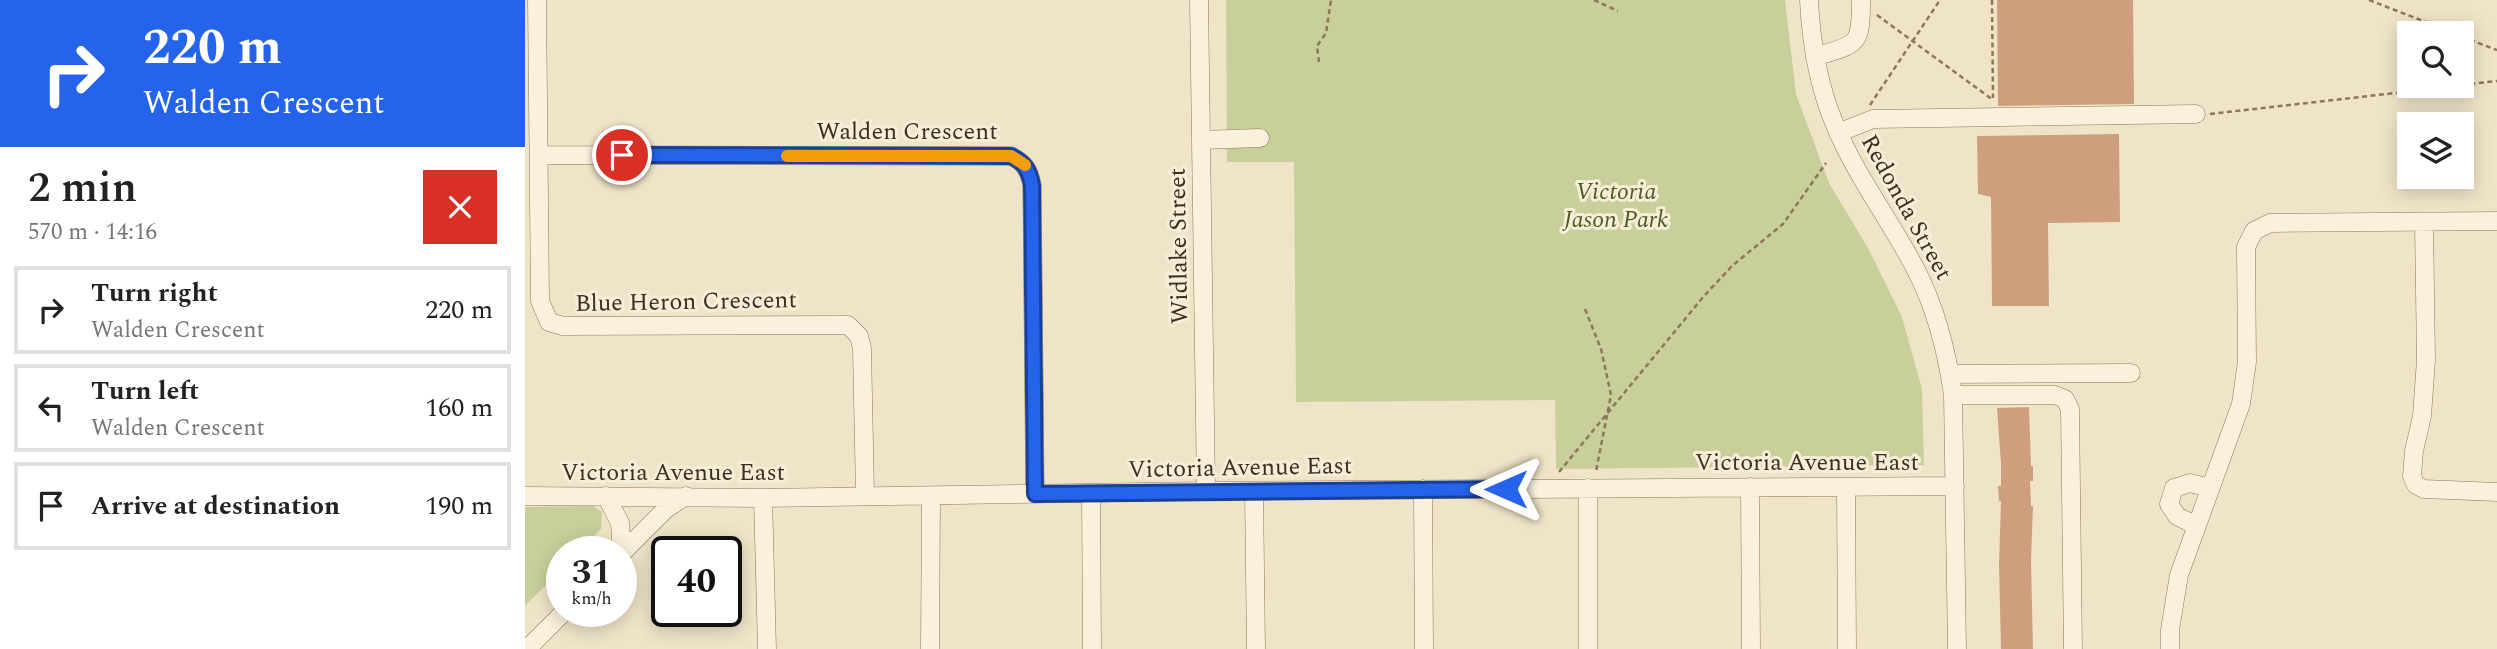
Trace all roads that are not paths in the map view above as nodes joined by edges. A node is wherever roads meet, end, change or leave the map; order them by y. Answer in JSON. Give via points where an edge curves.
{"nodes":[{"id":1,"x":537,"y":0,"type":"edge"},
{"id":2,"x":1199,"y":0,"type":"edge"},
{"id":3,"x":1809,"y":0,"type":"edge"},
{"id":4,"x":1861,"y":0,"type":"edge"},
{"id":5,"x":1815,"y":57,"type":"junction"},
{"id":6,"x":2196,"y":114,"type":"road end"},
{"id":7,"x":1838,"y":133,"type":"junction"},
{"id":8,"x":1261,"y":138,"type":"dead end"},
{"id":9,"x":1201,"y":140,"type":"junction"},
{"id":10,"x":539,"y":155,"type":"junction"},
{"id":11,"x":2497,"y":221,"type":"edge"},
{"id":12,"x":2424,"y":222,"type":"junction"},
{"id":13,"x":2131,"y":373,"type":"dead end"},
{"id":14,"x":1950,"y":374,"type":"junction"},
{"id":15,"x":1953,"y":396,"type":"junction"},
{"id":16,"x":1955,"y":486,"type":"junction"},
{"id":17,"x":1750,"y":487,"type":"junction"},
{"id":18,"x":1846,"y":487,"type":"junction"},
{"id":19,"x":1588,"y":488,"type":"junction"},
{"id":20,"x":2210,"y":488,"type":"junction"},
{"id":21,"x":1423,"y":489,"type":"junction"},
{"id":22,"x":1206,"y":491,"type":"junction"},
{"id":23,"x":1254,"y":491,"type":"junction"},
{"id":24,"x":2497,"y":492,"type":"edge"},
{"id":25,"x":1091,"y":493,"type":"junction"},
{"id":26,"x":1035,"y":494,"type":"junction"},
{"id":27,"x":865,"y":495,"type":"junction"},
{"id":28,"x":525,"y":496,"type":"edge"},
{"id":29,"x":606,"y":496,"type":"junction"},
{"id":30,"x":685,"y":496,"type":"junction"},
{"id":31,"x":931,"y":496,"type":"junction"},
{"id":32,"x":763,"y":498,"type":"junction"},
{"id":33,"x":2197,"y":526,"type":"junction"},
{"id":34,"x":620,"y":536,"type":"edge"},
{"id":35,"x":637,"y":538,"type":"edge"},
{"id":36,"x":549,"y":627,"type":"edge"},
{"id":37,"x":527,"y":649,"type":"edge"},
{"id":38,"x":768,"y":649,"type":"edge"},
{"id":39,"x":930,"y":649,"type":"edge"},
{"id":40,"x":1092,"y":649,"type":"edge"},
{"id":41,"x":1256,"y":649,"type":"edge"},
{"id":42,"x":1424,"y":649,"type":"edge"},
{"id":43,"x":1588,"y":649,"type":"edge"},
{"id":44,"x":1751,"y":649,"type":"edge"},
{"id":45,"x":1847,"y":649,"type":"edge"},
{"id":46,"x":1957,"y":649,"type":"edge"},
{"id":47,"x":2073,"y":649,"type":"edge"},
{"id":48,"x":2170,"y":649,"type":"edge"}],
"edges":[{"from":1,"to":10,"type":"street","name":"Blue Heron Crescent"},
{"from":2,"to":9,"type":"street","name":"Widlake Street"},
{"from":3,"to":5,"type":"street","name":"Redonda Street"},
{"from":4,"to":5,"type":"street","via":[[1861,32],[1853,44]]},
{"from":5,"to":7,"type":"street","name":"Redonda Street"},
{"from":6,"to":7,"type":"street","via":[[1994,108],[1873,119]]},
{"from":7,"to":14,"type":"street","name":"Redonda Street","via":[[1921,279]]},
{"from":8,"to":9,"type":"street"},
{"from":9,"to":22,"type":"street","name":"Widlake Street"},
{"from":10,"to":26,"type":"street","name":"Walden Crescent","via":[[1011,156],[1022,162],[1032,185]]},
{"from":10,"to":27,"type":"street","name":"Blue Heron Crescent","via":[[540,301],[549,322],[563,326],[848,326],[859,336],[862,348]]},
{"from":11,"to":12,"type":"street"},
{"from":12,"to":20,"type":"street","via":[[2270,223],[2254,231],[2246,247],[2247,362],[2241,404]]},
{"from":12,"to":24,"type":"street","via":[[2426,360],[2412,476],[2424,489]]},
{"from":13,"to":14,"type":"street"},
{"from":14,"to":15,"type":"street","name":"Redonda Street"},
{"from":15,"to":16,"type":"street","name":"Redonda Street"},
{"from":15,"to":47,"type":"street","via":[[2065,398],[2070,409]]},
{"from":16,"to":18,"type":"street","name":"Victoria Avenue East"},
{"from":16,"to":46,"type":"street","name":"Redonda Street"},
{"from":17,"to":18,"type":"street","name":"Victoria Avenue East"},
{"from":17,"to":19,"type":"street","name":"Victoria Avenue East"},
{"from":17,"to":44,"type":"street"},
{"from":18,"to":45,"type":"street"},
{"from":19,"to":21,"type":"street","name":"Victoria Avenue East"},
{"from":19,"to":43,"type":"street"},
{"from":20,"to":33,"type":"street"},
{"from":20,"to":33,"type":"street","via":[[2190,483],[2174,488],[2169,504],[2177,516]]},
{"from":21,"to":23,"type":"street","name":"Victoria Avenue East"},
{"from":21,"to":42,"type":"street"},
{"from":22,"to":23,"type":"street","name":"Victoria Avenue East"},
{"from":22,"to":25,"type":"street","name":"Victoria Avenue East"},
{"from":23,"to":41,"type":"street"},
{"from":25,"to":26,"type":"street","name":"Victoria Avenue East"},
{"from":25,"to":40,"type":"street"},
{"from":26,"to":31,"type":"street","name":"Victoria Avenue East"},
{"from":27,"to":31,"type":"street","name":"Victoria Avenue East"},
{"from":27,"to":32,"type":"street","name":"Victoria Avenue East"},
{"from":28,"to":29,"type":"street","name":"Victoria Avenue East"},
{"from":29,"to":30,"type":"street","name":"Victoria Avenue East"},
{"from":29,"to":34,"type":"street","via":[[620,523]]},
{"from":30,"to":32,"type":"street","name":"Victoria Avenue East"},
{"from":30,"to":35,"type":"street"},
{"from":31,"to":39,"type":"street"},
{"from":32,"to":38,"type":"street"},
{"from":33,"to":48,"type":"street","via":[[2179,575]]},
{"from":36,"to":37,"type":"street"}]}
